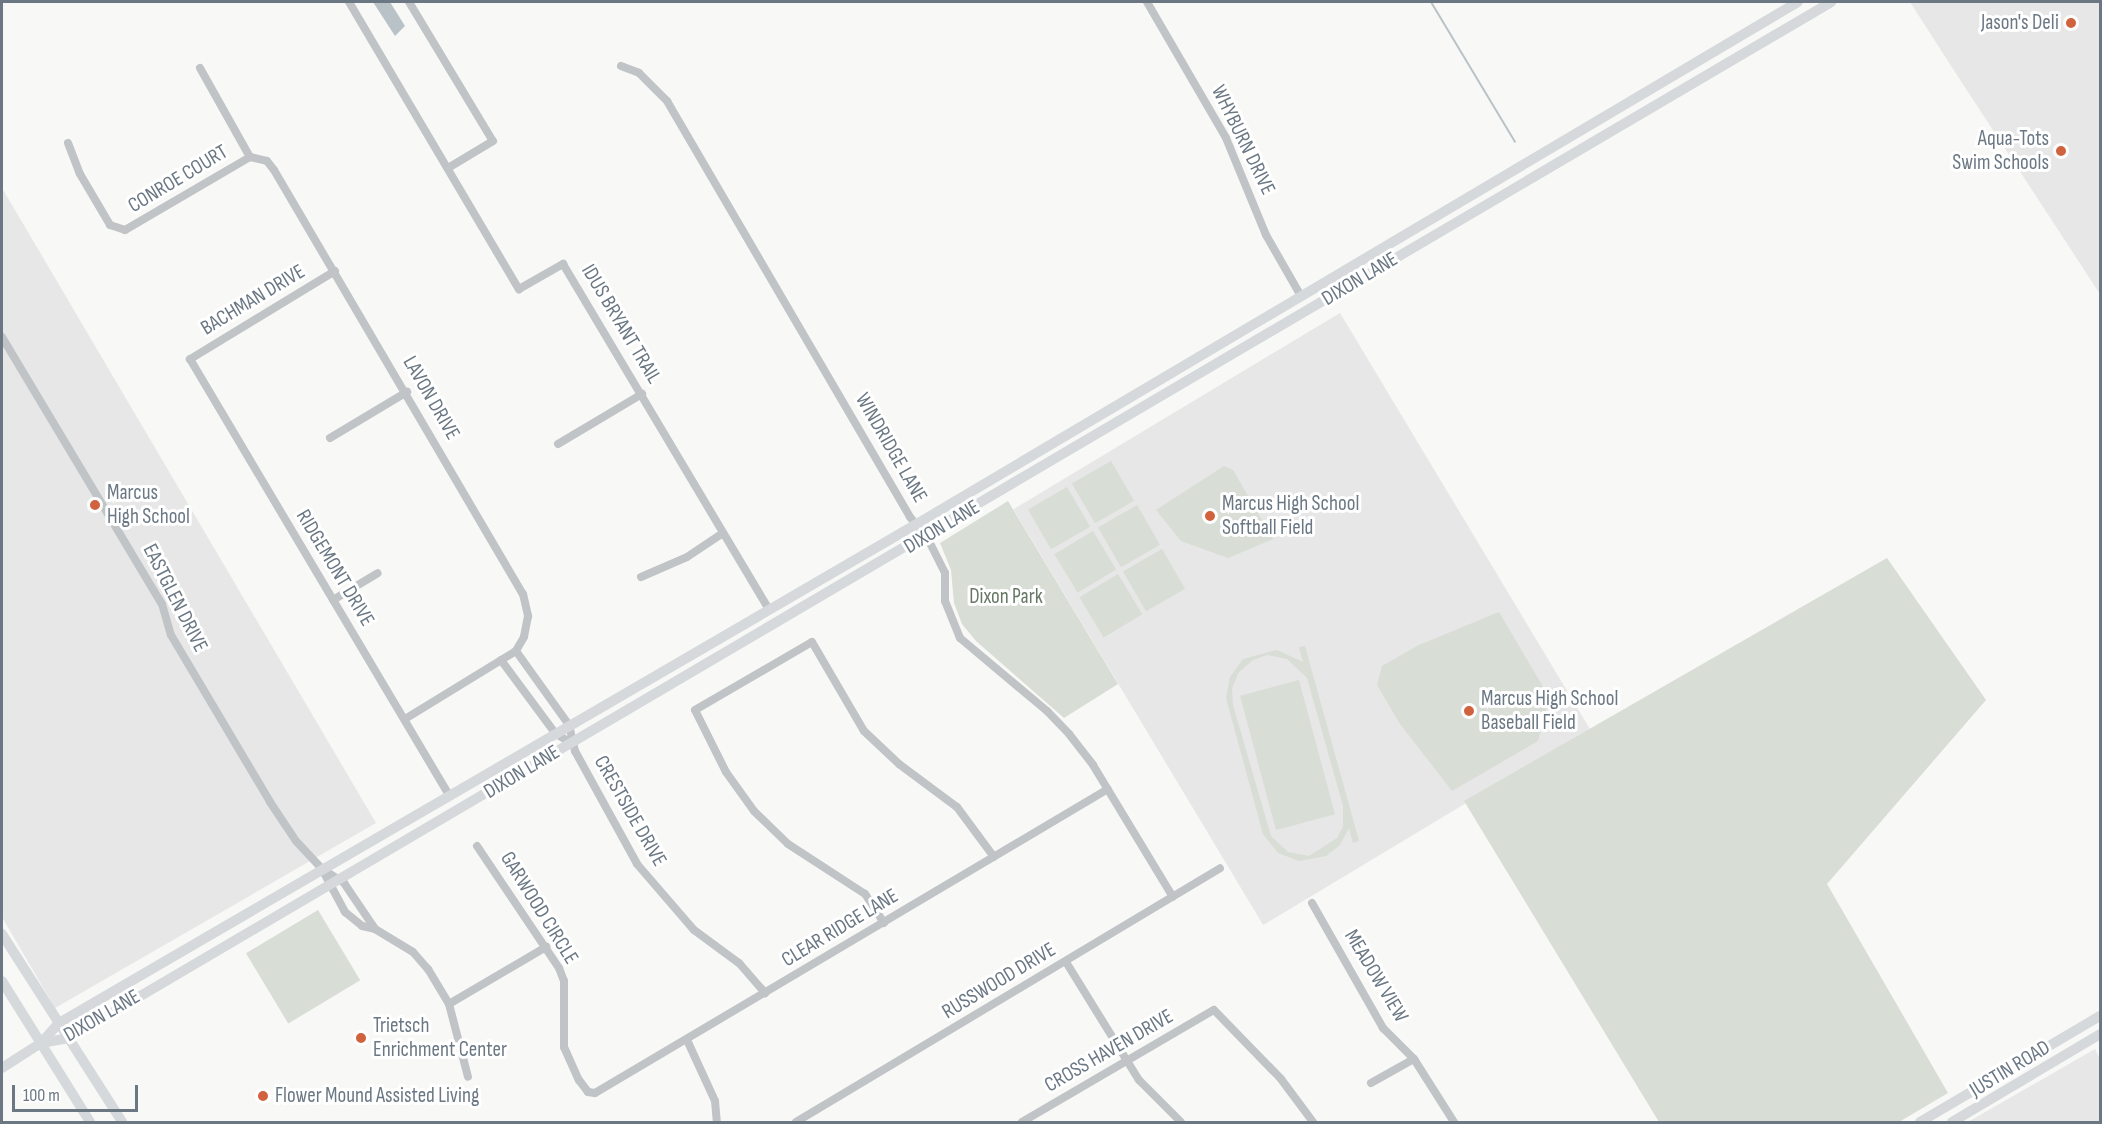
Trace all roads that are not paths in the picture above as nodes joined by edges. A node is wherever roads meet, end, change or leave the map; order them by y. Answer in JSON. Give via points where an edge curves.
{"nodes":[{"id":1,"x":349,"y":2,"type":"edge"},
{"id":2,"x":409,"y":2,"type":"edge"},
{"id":3,"x":1147,"y":2,"type":"edge"},
{"id":4,"x":1798,"y":2,"type":"edge"},
{"id":5,"x":1831,"y":2,"type":"edge"},
{"id":6,"x":621,"y":66,"type":"dead end"},
{"id":7,"x":1689,"y":67,"type":"junction"},
{"id":8,"x":200,"y":68,"type":"dead end"},
{"id":9,"x":1698,"y":80,"type":"junction"},
{"id":10,"x":68,"y":143,"type":"dead end"},
{"id":11,"x":250,"y":157,"type":"junction"},
{"id":12,"x":448,"y":168,"type":"junction"},
{"id":13,"x":1440,"y":214,"type":"junction"},
{"id":14,"x":1447,"y":227,"type":"junction"},
{"id":15,"x":335,"y":272,"type":"junction"},
{"id":16,"x":1301,"y":296,"type":"junction"},
{"id":17,"x":2,"y":337,"type":"edge"},
{"id":18,"x":190,"y":359,"type":"joint"},
{"id":19,"x":407,"y":392,"type":"junction"},
{"id":20,"x":642,"y":394,"type":"junction"},
{"id":21,"x":330,"y":438,"type":"dead end"},
{"id":22,"x":558,"y":444,"type":"dead end"},
{"id":23,"x":915,"y":525,"type":"junction"},
{"id":24,"x":723,"y":533,"type":"junction"},
{"id":25,"x":927,"y":537,"type":"junction"},
{"id":26,"x":378,"y":573,"type":"dead end"},
{"id":27,"x":641,"y":577,"type":"dead end"},
{"id":28,"x":333,"y":600,"type":"junction"},
{"id":29,"x":769,"y":610,"type":"junction"},
{"id":30,"x":516,"y":651,"type":"junction"},
{"id":31,"x":501,"y":660,"type":"junction"},
{"id":32,"x":405,"y":719,"type":"junction"},
{"id":33,"x":569,"y":725,"type":"junction"},
{"id":34,"x":555,"y":733,"type":"junction"},
{"id":35,"x":572,"y":743,"type":"junction"},
{"id":36,"x":1108,"y":789,"type":"junction"},
{"id":37,"x":449,"y":795,"type":"junction"},
{"id":38,"x":477,"y":846,"type":"dead end"},
{"id":39,"x":994,"y":857,"type":"junction"},
{"id":40,"x":1220,"y":868,"type":"dead end"},
{"id":41,"x":322,"y":869,"type":"junction"},
{"id":42,"x":340,"y":878,"type":"junction"},
{"id":43,"x":328,"y":885,"type":"junction"},
{"id":44,"x":1173,"y":897,"type":"junction"},
{"id":45,"x":268,"y":901,"type":"junction"},
{"id":46,"x":1312,"y":903,"type":"dead end"},
{"id":47,"x":277,"y":915,"type":"junction"},
{"id":48,"x":884,"y":922,"type":"junction"},
{"id":49,"x":375,"y":929,"type":"junction"},
{"id":50,"x":2,"y":934,"type":"edge"},
{"id":51,"x":546,"y":947,"type":"junction"},
{"id":52,"x":1066,"y":962,"type":"junction"},
{"id":53,"x":137,"y":979,"type":"junction"},
{"id":54,"x":2,"y":981,"type":"edge"},
{"id":55,"x":144,"y":992,"type":"junction"},
{"id":56,"x":765,"y":993,"type":"junction"},
{"id":57,"x":449,"y":1004,"type":"junction"},
{"id":58,"x":2100,"y":1016,"type":"edge"},
{"id":59,"x":59,"y":1023,"type":"junction"},
{"id":60,"x":2100,"y":1034,"type":"edge"},
{"id":61,"x":69,"y":1038,"type":"junction"},
{"id":62,"x":687,"y":1040,"type":"junction"},
{"id":63,"x":41,"y":1043,"type":"junction"},
{"id":64,"x":1414,"y":1059,"type":"junction"},
{"id":65,"x":1126,"y":1061,"type":"junction"},
{"id":66,"x":2,"y":1068,"type":"edge"},
{"id":67,"x":468,"y":1077,"type":"dead end"},
{"id":68,"x":1371,"y":1083,"type":"dead end"},
{"id":69,"x":588,"y":1092,"type":"joint"},
{"id":70,"x":1035,"y":1114,"type":"junction"},
{"id":71,"x":1932,"y":1119,"type":"edge"},
{"id":72,"x":90,"y":1122,"type":"edge"},
{"id":73,"x":122,"y":1122,"type":"edge"},
{"id":74,"x":717,"y":1122,"type":"edge"},
{"id":75,"x":796,"y":1122,"type":"edge"},
{"id":76,"x":1022,"y":1122,"type":"edge"},
{"id":77,"x":1041,"y":1122,"type":"edge"},
{"id":78,"x":1181,"y":1122,"type":"edge"},
{"id":79,"x":1313,"y":1122,"type":"edge"},
{"id":80,"x":1454,"y":1122,"type":"edge"},
{"id":81,"x":1920,"y":1122,"type":"edge"},
{"id":82,"x":1952,"y":1122,"type":"edge"}],
"edges":[{"from":1,"to":12,"type":"street","name":"IDUS BRYANT TRAIL"},
{"from":2,"to":12,"type":"street","via":[[493,141]]},
{"from":3,"to":16,"type":"street","name":"WHYBURN DRIVE","via":[[1226,138],[1266,235]]},
{"from":4,"to":7,"type":"main road","name":"DIXON LANE"},
{"from":5,"to":9,"type":"main road","name":"DIXON LANE"},
{"from":6,"to":23,"type":"street","name":"WINDRIDGE LANE","via":[[639,73],[667,101]]},
{"from":7,"to":9,"type":"main road"},
{"from":7,"to":13,"type":"main road","name":"DIXON LANE"},
{"from":8,"to":11,"type":"street"},
{"from":9,"to":14,"type":"main road","name":"DIXON LANE"},
{"from":10,"to":11,"type":"street","name":"CONROE COURT","via":[[80,174],[110,225],[125,230]]},
{"from":11,"to":15,"type":"street","name":"LAVON DRIVE","via":[[267,161],[274,170]]},
{"from":12,"to":20,"type":"street","name":"IDUS BRYANT TRAIL","via":[[519,289],[563,264]]},
{"from":13,"to":14,"type":"main road"},
{"from":13,"to":16,"type":"main road","name":"DIXON LANE"},
{"from":14,"to":25,"type":"main road","name":"DIXON LANE"},
{"from":15,"to":18,"type":"street","name":"BACHMAN DRIVE"},
{"from":15,"to":19,"type":"street","name":"LAVON DRIVE"},
{"from":16,"to":23,"type":"main road","name":"DIXON LANE"},
{"from":17,"to":41,"type":"street","name":"EASTGLEN DRIVE","via":[[162,604],[171,636],[270,802],[291,835]]},
{"from":18,"to":28,"type":"street","name":"RIDGEMONT DRIVE"},
{"from":19,"to":21,"type":"street"},
{"from":19,"to":30,"type":"street","name":"LAVON DRIVE","via":[[523,594],[528,616],[524,637]]},
{"from":20,"to":22,"type":"street"},
{"from":20,"to":24,"type":"street","name":"IDUS BRYANT TRAIL"},
{"from":23,"to":25,"type":"street","name":"WINDRIDGE LANE"},
{"from":23,"to":29,"type":"main road","name":"DIXON LANE"},
{"from":24,"to":27,"type":"street","via":[[687,556]]},
{"from":24,"to":29,"type":"street","name":"IDUS BRYANT TRAIL"},
{"from":25,"to":35,"type":"main road","name":"DIXON LANE"},
{"from":25,"to":36,"type":"street","name":"WINDRIDGE LANE","via":[[945,573],[945,601],[960,638],[1047,711],[1094,765]]},
{"from":26,"to":28,"type":"street"},
{"from":28,"to":32,"type":"street","name":"RIDGEMONT DRIVE"},
{"from":29,"to":33,"type":"main road","name":"DIXON LANE"},
{"from":30,"to":31,"type":"street"},
{"from":30,"to":33,"type":"street"},
{"from":31,"to":32,"type":"street"},
{"from":31,"to":34,"type":"street"},
{"from":32,"to":37,"type":"street","name":"RIDGEMONT DRIVE"},
{"from":33,"to":34,"type":"main road","name":"DIXON LANE"},
{"from":33,"to":35,"type":"street"},
{"from":34,"to":35,"type":"street"},
{"from":34,"to":37,"type":"main road","name":"DIXON LANE"},
{"from":35,"to":42,"type":"main road","name":"DIXON LANE"},
{"from":35,"to":56,"type":"street","name":"CRESTSIDE DRIVE","via":[[637,864],[694,930],[739,963]]},
{"from":36,"to":39,"type":"street","name":"CLEAR RIDGE LANE"},
{"from":36,"to":44,"type":"street","name":"WINDRIDGE LANE"},
{"from":37,"to":41,"type":"main road","name":"DIXON LANE"},
{"from":38,"to":51,"type":"street","name":"GARWOOD CIRCLE"},
{"from":39,"to":48,"type":"street","name":"CLEAR RIDGE LANE"},
{"from":39,"to":48,"type":"street","via":[[957,807],[864,731],[812,642],[694,710],[726,772],[754,810],[788,843],[865,894]]},
{"from":40,"to":44,"type":"street","name":"RUSSWOOD DRIVE"},
{"from":41,"to":42,"type":"street","name":"EASTGLEN DRIVE"},
{"from":41,"to":43,"type":"street","name":"EASTGLEN DRIVE"},
{"from":41,"to":45,"type":"main road","name":"DIXON LANE"},
{"from":42,"to":43,"type":"main road","name":"DIXON LANE"},
{"from":42,"to":49,"type":"street","name":"EASTGLEN DRIVE"},
{"from":43,"to":47,"type":"main road","name":"DIXON LANE"},
{"from":43,"to":49,"type":"street","name":"EASTGLEN DRIVE","via":[[345,912],[362,926]]},
{"from":44,"to":52,"type":"street","name":"RUSSWOOD DRIVE"},
{"from":45,"to":47,"type":"main road"},
{"from":45,"to":53,"type":"main road","name":"DIXON LANE"},
{"from":46,"to":64,"type":"street","name":"MEADOW VIEW","via":[[1383,1028]]},
{"from":47,"to":55,"type":"main road","name":"DIXON LANE"},
{"from":48,"to":56,"type":"street","name":"CLEAR RIDGE LANE"},
{"from":49,"to":57,"type":"street","name":"EASTGLEN DRIVE","via":[[413,952]]},
{"from":50,"to":59,"type":"main road"},
{"from":51,"to":57,"type":"street"},
{"from":51,"to":69,"type":"street","name":"GARWOOD CIRCLE","via":[[564,981],[564,1047]]},
{"from":52,"to":65,"type":"street"},
{"from":52,"to":75,"type":"street","name":"RUSSWOOD DRIVE"},
{"from":53,"to":55,"type":"main road"},
{"from":53,"to":59,"type":"main road","name":"DIXON LANE"},
{"from":54,"to":63,"type":"main road"},
{"from":55,"to":61,"type":"main road","name":"DIXON LANE"},
{"from":56,"to":62,"type":"street","name":"CLEAR RIDGE LANE"},
{"from":57,"to":67,"type":"street"},
{"from":58,"to":71,"type":"main road","name":"JUSTIN ROAD"},
{"from":59,"to":61,"type":"main road"},
{"from":59,"to":63,"type":"main road","name":"DIXON LANE"},
{"from":60,"to":82,"type":"main road","name":"JUSTIN ROAD"},
{"from":61,"to":63,"type":"main road","name":"DIXON LANE"},
{"from":61,"to":73,"type":"main road"},
{"from":62,"to":69,"type":"street","name":"CLEAR RIDGE LANE","via":[[600,1092]]},
{"from":62,"to":74,"type":"street","via":[[715,1101]]},
{"from":63,"to":66,"type":"main road"},
{"from":63,"to":72,"type":"main road"},
{"from":64,"to":68,"type":"street"},
{"from":64,"to":80,"type":"street","name":"MEADOW VIEW"},
{"from":65,"to":70,"type":"street","name":"CROSS HAVEN DRIVE"},
{"from":65,"to":78,"type":"street","via":[[1151,1095]]},
{"from":65,"to":79,"type":"street","name":"CROSS HAVEN DRIVE","via":[[1214,1010],[1281,1079]]},
{"from":70,"to":76,"type":"street","name":"CROSS HAVEN DRIVE"},
{"from":70,"to":77,"type":"street"},
{"from":71,"to":81,"type":"main road","name":"JUSTIN ROAD"}]}
